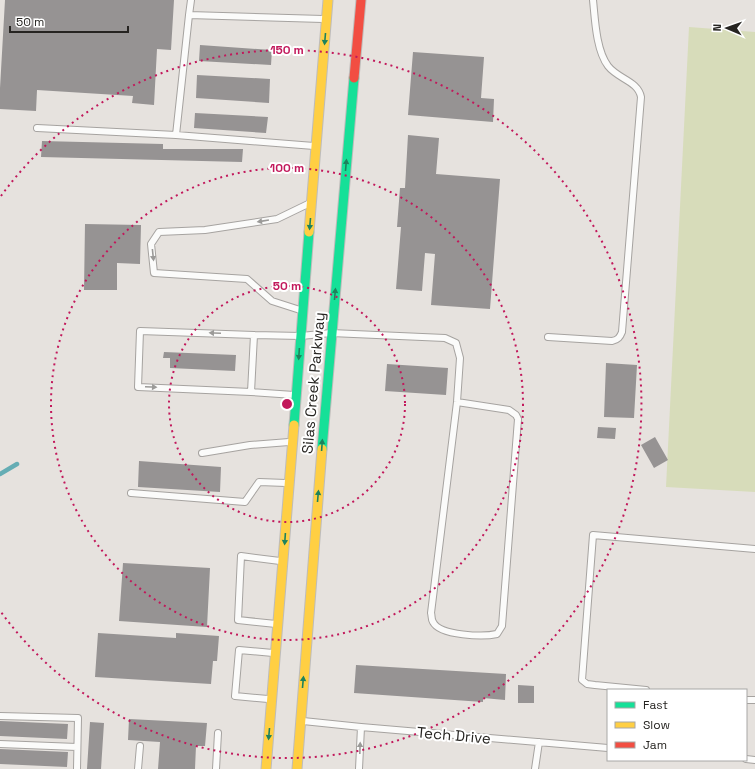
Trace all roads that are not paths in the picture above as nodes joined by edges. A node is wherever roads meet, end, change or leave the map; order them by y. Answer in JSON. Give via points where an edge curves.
{"nodes":[{"id":1,"x":190,"y":0,"type":"edge"},
{"id":2,"x":328,"y":0,"type":"edge"},
{"id":3,"x":361,"y":0,"type":"edge"},
{"id":4,"x":593,"y":0,"type":"edge"},
{"id":5,"x":189,"y":15,"type":"junction"},
{"id":6,"x":326,"y":20,"type":"junction"},
{"id":7,"x":37,"y":128,"type":"dead end"},
{"id":8,"x":176,"y":135,"type":"junction"},
{"id":9,"x":316,"y":146,"type":"junction"},
{"id":10,"x":312,"y":202,"type":"junction"},
{"id":11,"x":303,"y":310,"type":"junction"},
{"id":12,"x":331,"y":333,"type":"junction"},
{"id":13,"x":254,"y":335,"type":"junction"},
{"id":14,"x":301,"y":336,"type":"junction"},
{"id":15,"x":548,"y":337,"type":"dead end"},
{"id":16,"x":251,"y":392,"type":"junction"},
{"id":17,"x":296,"y":395,"type":"junction"},
{"id":18,"x":457,"y":402,"type":"junction"},
{"id":19,"x":293,"y":442,"type":"junction"},
{"id":20,"x":202,"y":453,"type":"dead end"},
{"id":21,"x":289,"y":484,"type":"junction"},
{"id":22,"x":131,"y":493,"type":"dead end"},
{"id":23,"x":288,"y":502,"type":"junction"},
{"id":24,"x":295,"y":521,"type":"dead end"},
{"id":25,"x":755,"y":549,"type":"edge"},
{"id":26,"x":283,"y":562,"type":"junction"},
{"id":27,"x":278,"y":624,"type":"junction"},
{"id":28,"x":276,"y":654,"type":"junction"},
{"id":29,"x":636,"y":689,"type":"edge"},
{"id":30,"x":272,"y":700,"type":"junction"},
{"id":31,"x":0,"y":716,"type":"edge"},
{"id":32,"x":290,"y":718,"type":"dead end"},
{"id":33,"x":300,"y":721,"type":"junction"},
{"id":34,"x":361,"y":727,"type":"junction"},
{"id":35,"x":218,"y":733,"type":"dead end"},
{"id":36,"x":539,"y":742,"type":"junction"},
{"id":37,"x":0,"y":744,"type":"edge"},
{"id":38,"x":140,"y":746,"type":"dead end"},
{"id":39,"x":77,"y":747,"type":"junction"},
{"id":40,"x":607,"y":748,"type":"edge"},
{"id":41,"x":77,"y":769,"type":"edge"},
{"id":42,"x":138,"y":769,"type":"edge"},
{"id":43,"x":216,"y":769,"type":"edge"},
{"id":44,"x":266,"y":769,"type":"edge"},
{"id":45,"x":297,"y":769,"type":"edge"},
{"id":46,"x":359,"y":769,"type":"edge"},
{"id":47,"x":535,"y":769,"type":"edge"}],
"edges":[{"from":1,"to":5,"type":"lane"},
{"from":2,"to":6,"type":"main road","name":"Silas Creek Parkway"},
{"from":12,"to":3,"type":"main road","name":"Silas Creek Parkway","one_way":true},
{"from":4,"to":15,"type":"lane","via":[[600,47],[608,65],[615,73],[634,85],[640,91],[641,97],[622,332],[616,341]]},
{"from":5,"to":6,"type":"lane"},
{"from":5,"to":8,"type":"lane"},
{"from":6,"to":9,"type":"main road","name":"Silas Creek Parkway","one_way":true},
{"from":7,"to":8,"type":"lane"},
{"from":8,"to":9,"type":"lane"},
{"from":9,"to":10,"type":"main road","name":"Silas Creek Parkway"},
{"from":10,"to":11,"type":"main road","name":"Silas Creek Parkway","one_way":true},
{"from":10,"to":11,"type":"lane","one_way":true,"via":[[277,219],[205,230],[159,232],[151,244],[154,273],[247,279],[272,301]]},
{"from":11,"to":14,"type":"main road","name":"Silas Creek Parkway"},
{"from":12,"to":14,"type":"lane"},
{"from":12,"to":18,"type":"lane","via":[[445,338],[456,344],[460,358]]},
{"from":33,"to":12,"type":"main road","name":"Silas Creek Parkway","one_way":true},
{"from":13,"to":14,"type":"lane"},
{"from":13,"to":16,"type":"lane"},
{"from":13,"to":16,"type":"lane","one_way":true,"via":[[140,331],[138,387]]},
{"from":14,"to":17,"type":"main road","name":"Silas Creek Parkway","one_way":true},
{"from":16,"to":17,"type":"lane"},
{"from":17,"to":19,"type":"main road","name":"Silas Creek Parkway"},
{"from":18,"to":18,"type":"lane","via":[[431,612],[432,621],[444,631],[489,636],[497,634],[502,626],[518,419],[509,410]]},
{"from":19,"to":20,"type":"lane","via":[[250,445]]},
{"from":19,"to":21,"type":"main road","name":"Silas Creek Parkway"},
{"from":21,"to":22,"type":"lane","via":[[259,482],[245,502]]},
{"from":21,"to":23,"type":"main road","name":"Silas Creek Parkway"},
{"from":23,"to":24,"type":"main road"},
{"from":23,"to":26,"type":"main road","name":"Silas Creek Parkway","one_way":true},
{"from":25,"to":29,"type":"lane","via":[[593,535],[582,680],[588,684]]},
{"from":26,"to":27,"type":"main road","name":"Silas Creek Parkway"},
{"from":26,"to":27,"type":"lane","via":[[241,556],[238,620]]},
{"from":27,"to":28,"type":"main road","name":"Silas Creek Parkway"},
{"from":28,"to":30,"type":"main road","name":"Silas Creek Parkway"},
{"from":28,"to":30,"type":"lane","via":[[239,650],[235,696]]},
{"from":30,"to":44,"type":"main road","name":"Silas Creek Parkway","one_way":true},
{"from":31,"to":39,"type":"lane","via":[[78,718]]},
{"from":32,"to":33,"type":"main road"},
{"from":33,"to":34,"type":"lane","name":"Tech Drive"},
{"from":33,"to":45,"type":"main road","name":"Silas Creek Parkway"},
{"from":34,"to":36,"type":"lane","name":"Tech Drive"},
{"from":46,"to":34,"type":"lane","one_way":true},
{"from":35,"to":43,"type":"lane"},
{"from":36,"to":40,"type":"lane","name":"Tech Drive"},
{"from":36,"to":47,"type":"lane"},
{"from":37,"to":39,"type":"lane"},
{"from":38,"to":42,"type":"lane"},
{"from":39,"to":41,"type":"lane"}]}
